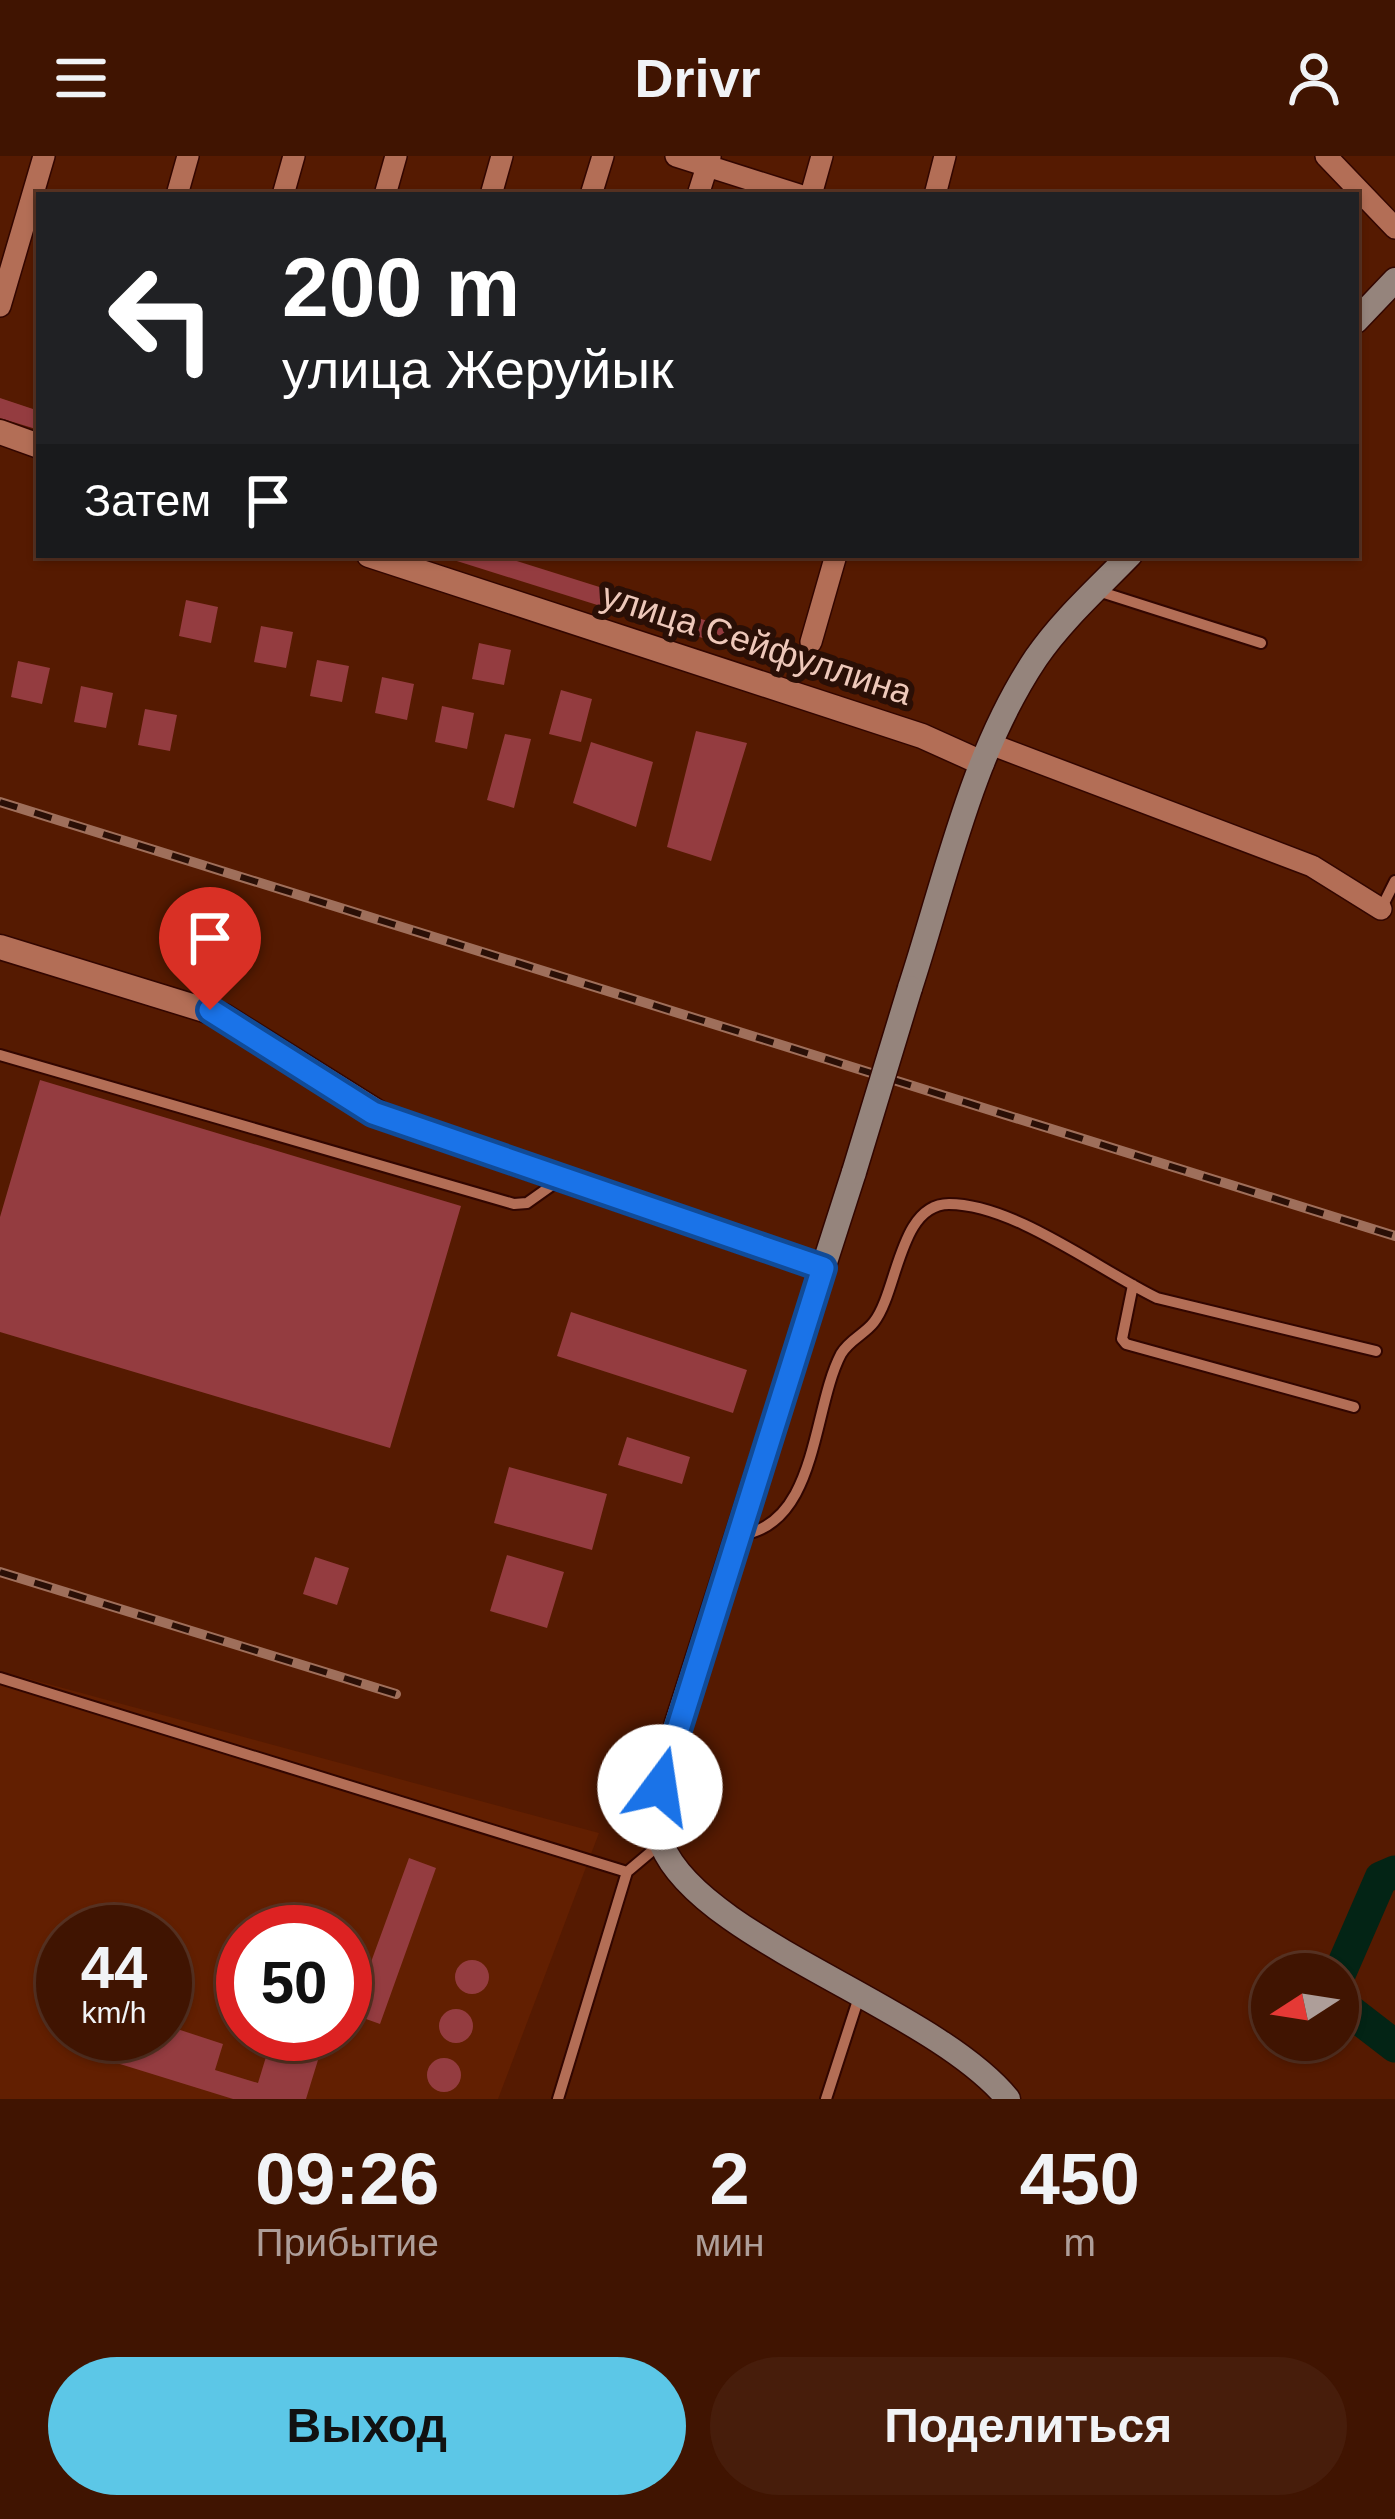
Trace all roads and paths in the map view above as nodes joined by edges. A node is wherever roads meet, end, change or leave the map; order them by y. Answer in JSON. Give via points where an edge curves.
{"nodes":[{"id":1,"x":44,"y":156,"type":"edge"},
{"id":2,"x":188,"y":156,"type":"edge"},
{"id":3,"x":294,"y":156,"type":"edge"},
{"id":4,"x":396,"y":156,"type":"edge"},
{"id":5,"x":502,"y":156,"type":"edge"},
{"id":6,"x":603,"y":156,"type":"edge"},
{"id":7,"x":676,"y":156,"type":"edge"},
{"id":8,"x":822,"y":156,"type":"edge"},
{"id":9,"x":945,"y":156,"type":"edge"},
{"id":10,"x":1326,"y":156,"type":"edge"},
{"id":11,"x":708,"y":161,"type":"edge"},
{"id":12,"x":178,"y":192,"type":"edge"},
{"id":13,"x":284,"y":192,"type":"edge"},
{"id":14,"x":386,"y":192,"type":"edge"},
{"id":15,"x":491,"y":192,"type":"edge"},
{"id":16,"x":592,"y":192,"type":"edge"},
{"id":17,"x":699,"y":192,"type":"edge"},
{"id":18,"x":792,"y":192,"type":"edge"},
{"id":19,"x":812,"y":192,"type":"edge"},
{"id":20,"x":936,"y":192,"type":"edge"},
{"id":21,"x":1395,"y":228,"type":"edge"},
{"id":22,"x":1395,"y":280,"type":"edge"},
{"id":23,"x":0,"y":306,"type":"edge"},
{"id":24,"x":1359,"y":318,"type":"edge"},
{"id":25,"x":0,"y":432,"type":"edge"},
{"id":26,"x":36,"y":445,"type":"edge"},
{"id":27,"x":378,"y":558,"type":"edge"},
{"id":28,"x":835,"y":558,"type":"edge"},
{"id":29,"x":1127,"y":558,"type":"edge"},
{"id":30,"x":1096,"y":590,"type":"junction"},
{"id":31,"x":812,"y":642,"type":"dead end"},
{"id":32,"x":1261,"y":643,"type":"dead end"},
{"id":33,"x":987,"y":754,"type":"junction"},
{"id":34,"x":1395,"y":881,"type":"edge"},
{"id":35,"x":1381,"y":909,"type":"joint"},
{"id":36,"x":0,"y":946,"type":"edge"},
{"id":37,"x":0,"y":1055,"type":"edge"},
{"id":38,"x":558,"y":1181,"type":"junction"},
{"id":39,"x":823,"y":1268,"type":"junction"},
{"id":40,"x":1133,"y":1285,"type":"junction"},
{"id":41,"x":1376,"y":1352,"type":"dead end"},
{"id":42,"x":1354,"y":1408,"type":"dead end"},
{"id":43,"x":736,"y":1536,"type":"junction"},
{"id":44,"x":0,"y":1678,"type":"edge"},
{"id":45,"x":661,"y":1843,"type":"junction"},
{"id":46,"x":627,"y":1872,"type":"junction"},
{"id":47,"x":860,"y":1994,"type":"junction"},
{"id":48,"x":558,"y":2099,"type":"edge"},
{"id":49,"x":826,"y":2099,"type":"edge"},
{"id":50,"x":1008,"y":2099,"type":"edge"}],
"edges":[{"from":1,"to":23,"type":"street"},
{"from":2,"to":12,"type":"street"},
{"from":3,"to":13,"type":"street"},
{"from":4,"to":14,"type":"street"},
{"from":5,"to":15,"type":"street"},
{"from":6,"to":16,"type":"street"},
{"from":7,"to":11,"type":"street"},
{"from":8,"to":19,"type":"street"},
{"from":9,"to":20,"type":"street"},
{"from":10,"to":21,"type":"street"},
{"from":11,"to":17,"type":"street"},
{"from":11,"to":18,"type":"street"},
{"from":22,"to":24,"type":"main road"},
{"from":25,"to":26,"type":"street"},
{"from":27,"to":33,"type":"street","name":"улица Сейфуллина"},
{"from":28,"to":31,"type":"street"},
{"from":29,"to":30,"type":"main road"},
{"from":30,"to":32,"type":"lane"},
{"from":30,"to":33,"type":"main road","via":[[1035,660]]},
{"from":33,"to":35,"type":"street","via":[[1312,866]]},
{"from":33,"to":39,"type":"main road","bridge":true},
{"from":34,"to":35,"type":"lane"},
{"from":36,"to":38,"type":"street","via":[[210,1010],[373,1113]]},
{"from":37,"to":38,"type":"lane","via":[[514,1204]]},
{"from":38,"to":39,"type":"street"},
{"from":39,"to":43,"type":"main road"},
{"from":40,"to":41,"type":"lane","via":[[1156,1298]]},
{"from":40,"to":42,"type":"lane","via":[[1126,1344]]},
{"from":40,"to":43,"type":"lane","via":[[981,1208],[925,1211],[876,1320],[840,1356],[786,1512],[758,1533]]},
{"from":43,"to":45,"type":"main road","via":[[667,1754]]},
{"from":44,"to":46,"type":"lane"},
{"from":45,"to":46,"type":"lane"},
{"from":45,"to":47,"type":"main road","via":[[725,1913]]},
{"from":46,"to":48,"type":"lane"},
{"from":47,"to":49,"type":"lane"},
{"from":47,"to":50,"type":"main road","via":[[986,2072]]}]}
